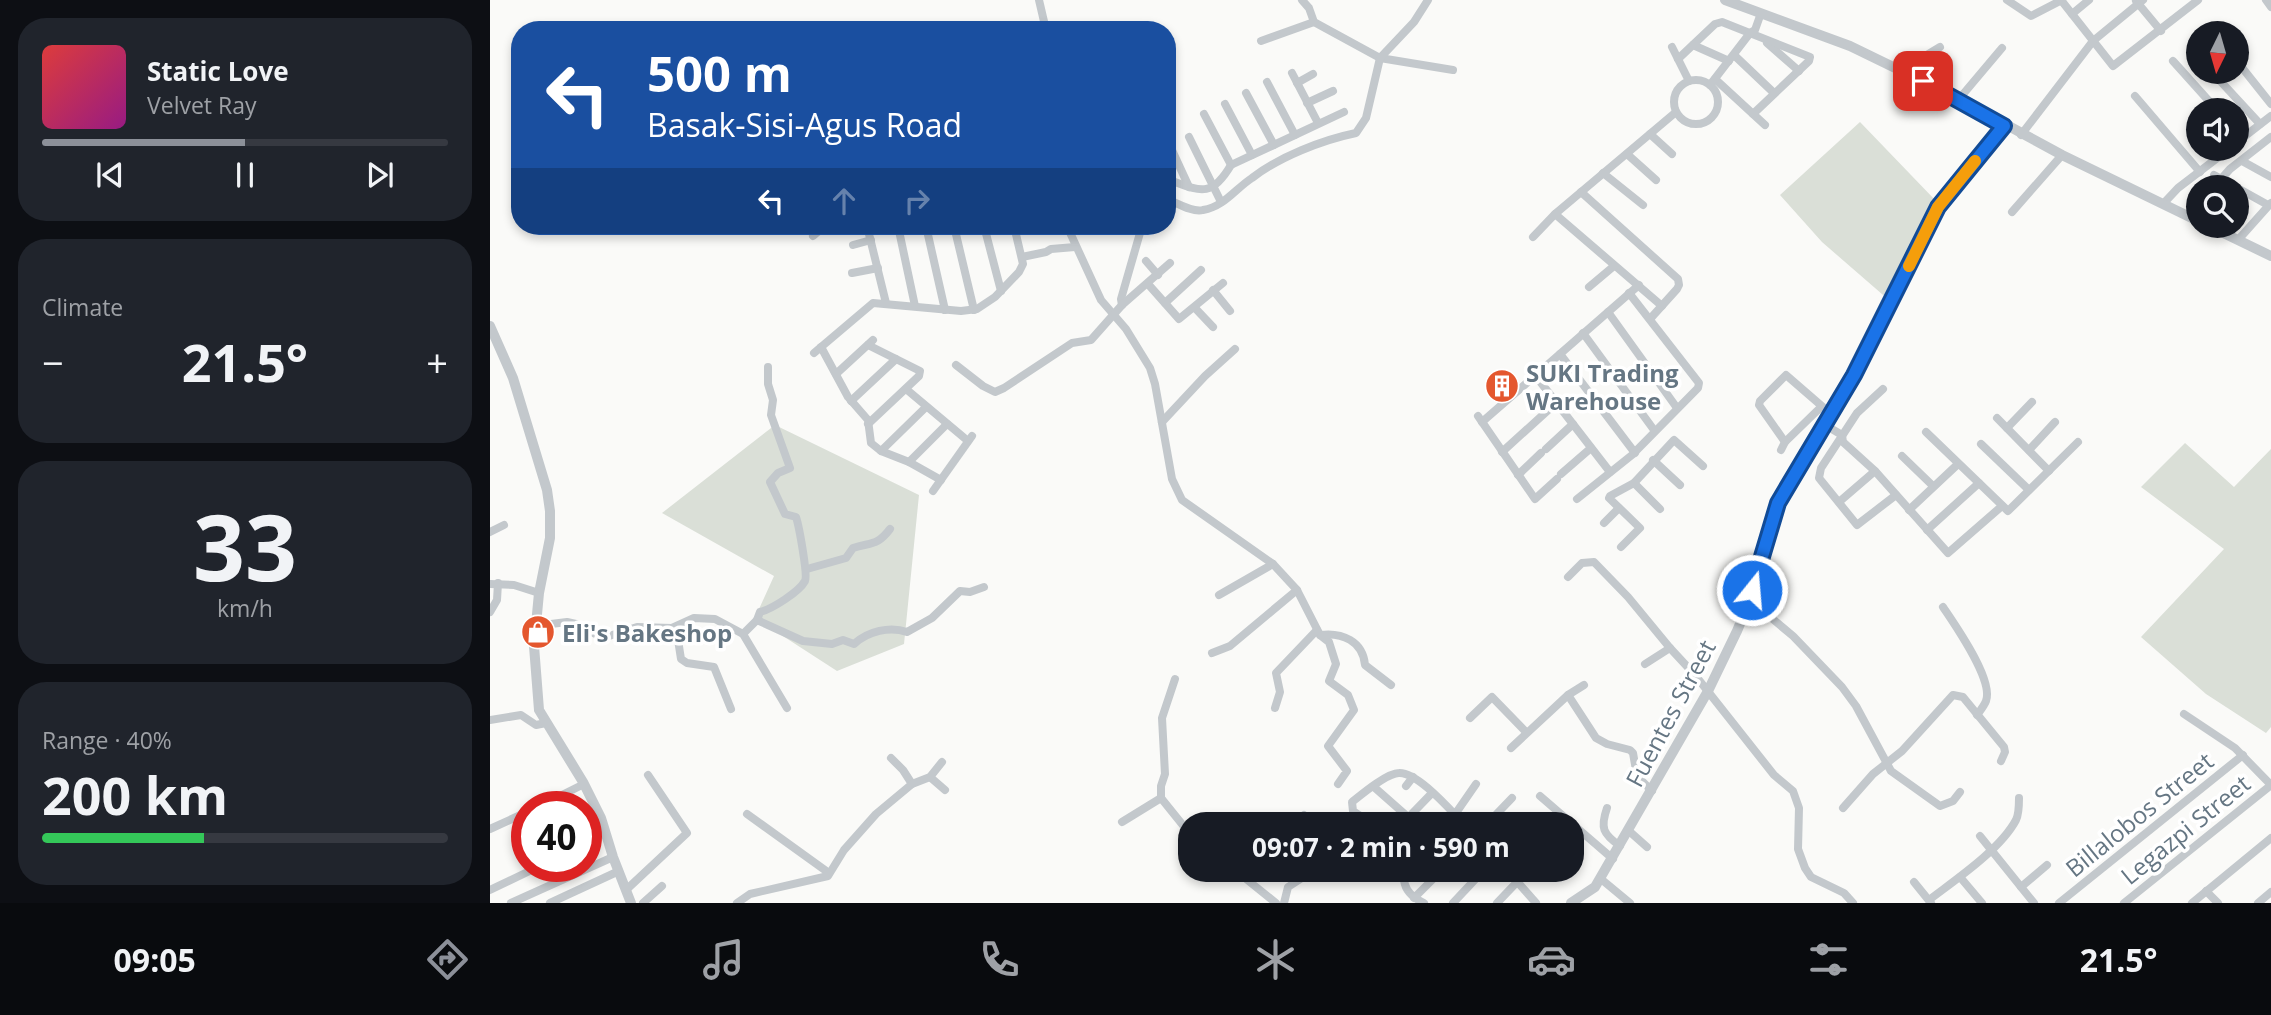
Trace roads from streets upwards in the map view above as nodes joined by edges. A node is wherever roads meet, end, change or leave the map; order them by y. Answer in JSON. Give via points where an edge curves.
{"nodes":[{"id":1,"x":1039,"y":0,"type":"edge"},
{"id":2,"x":1302,"y":0,"type":"edge"},
{"id":3,"x":1428,"y":0,"type":"edge"},
{"id":4,"x":2007,"y":0,"type":"edge"},
{"id":5,"x":2061,"y":0,"type":"edge"},
{"id":6,"x":2089,"y":0,"type":"edge"},
{"id":7,"x":2198,"y":0,"type":"edge"},
{"id":8,"x":2266,"y":0,"type":"edge"},
{"id":9,"x":1728,"y":1,"type":"edge"},
{"id":10,"x":2139,"y":1,"type":"edge"},
{"id":11,"x":2271,"y":7,"type":"edge"},
{"id":12,"x":1758,"y":12,"type":"junction"},
{"id":13,"x":2072,"y":14,"type":"junction"},
{"id":14,"x":1044,"y":21,"type":"edge"},
{"id":15,"x":1314,"y":22,"type":"junction"},
{"id":16,"x":2161,"y":30,"type":"junction"},
{"id":17,"x":1750,"y":33,"type":"junction"},
{"id":18,"x":1762,"y":39,"type":"junction"},
{"id":19,"x":1261,"y":41,"type":"dead end"},
{"id":20,"x":2093,"y":41,"type":"junction"},
{"id":21,"x":1693,"y":45,"type":"junction"},
{"id":22,"x":1672,"y":47,"type":"dead end"},
{"id":23,"x":1940,"y":47,"type":"dead end"},
{"id":24,"x":2002,"y":47,"type":"dead end"},
{"id":25,"x":1380,"y":58,"type":"junction"},
{"id":26,"x":1732,"y":58,"type":"junction"},
{"id":27,"x":1678,"y":59,"type":"junction"},
{"id":28,"x":2173,"y":61,"type":"dead end"},
{"id":29,"x":1453,"y":70,"type":"dead end"},
{"id":30,"x":1799,"y":71,"type":"junction"},
{"id":31,"x":1905,"y":72,"type":"junction"},
{"id":32,"x":1292,"y":73,"type":"dead end"},
{"id":33,"x":1313,"y":74,"type":"dead end"},
{"id":34,"x":2249,"y":76,"type":"edge"},
{"id":35,"x":1689,"y":81,"type":"junction"},
{"id":36,"x":1267,"y":82,"type":"dead end"},
{"id":37,"x":1712,"y":82,"type":"junction"},
{"id":38,"x":1297,"y":83,"type":"junction"},
{"id":39,"x":2223,"y":84,"type":"edge"},
{"id":40,"x":1333,"y":91,"type":"dead end"},
{"id":41,"x":1246,"y":93,"type":"dead end"},
{"id":42,"x":1774,"y":93,"type":"junction"},
{"id":43,"x":2135,"y":96,"type":"dead end"},
{"id":44,"x":2206,"y":98,"type":"edge"},
{"id":45,"x":1959,"y":99,"type":"junction"},
{"id":46,"x":1307,"y":103,"type":"junction"},
{"id":47,"x":1225,"y":104,"type":"dead end"},
{"id":48,"x":2271,"y":104,"type":"edge"},
{"id":49,"x":1344,"y":112,"type":"dead end"},
{"id":50,"x":1675,"y":112,"type":"junction"},
{"id":51,"x":1204,"y":114,"type":"dead end"},
{"id":52,"x":1753,"y":114,"type":"junction"},
{"id":53,"x":2271,"y":116,"type":"edge"},
{"id":54,"x":1318,"y":123,"type":"junction"},
{"id":55,"x":2260,"y":124,"type":"junction"},
{"id":56,"x":1765,"y":125,"type":"dead end"},
{"id":57,"x":2004,"y":126,"type":"junction"},
{"id":58,"x":2249,"y":131,"type":"edge"},
{"id":59,"x":1650,"y":134,"type":"junction"},
{"id":60,"x":1295,"y":135,"type":"junction"},
{"id":61,"x":2021,"y":135,"type":"junction"},
{"id":62,"x":1189,"y":136,"type":"dead end"},
{"id":63,"x":2267,"y":140,"type":"edge"},
{"id":64,"x":1274,"y":145,"type":"junction"},
{"id":65,"x":2271,"y":151,"type":"edge"},
{"id":66,"x":1627,"y":154,"type":"junction"},
{"id":67,"x":1672,"y":154,"type":"dead end"},
{"id":68,"x":1252,"y":155,"type":"junction"},
{"id":69,"x":2249,"y":155,"type":"edge"},
{"id":70,"x":2062,"y":156,"type":"junction"},
{"id":71,"x":1176,"y":159,"type":"edge"},
{"id":72,"x":2214,"y":161,"type":"edge"},
{"id":73,"x":2242,"y":161,"type":"joint"},
{"id":74,"x":1231,"y":165,"type":"junction"},
{"id":75,"x":2200,"y":172,"type":"junction"},
{"id":76,"x":1603,"y":173,"type":"junction"},
{"id":77,"x":2271,"y":177,"type":"edge"},
{"id":78,"x":1656,"y":180,"type":"dead end"},
{"id":79,"x":1176,"y":182,"type":"edge"},
{"id":80,"x":1189,"y":187,"type":"junction"},
{"id":81,"x":1214,"y":188,"type":"junction"},
{"id":82,"x":1581,"y":192,"type":"junction"},
{"id":83,"x":1176,"y":202,"type":"edge"},
{"id":84,"x":1221,"y":202,"type":"junction"},
{"id":85,"x":2163,"y":204,"type":"junction"},
{"id":86,"x":2269,"y":204,"type":"edge"},
{"id":87,"x":1643,"y":205,"type":"dead end"},
{"id":88,"x":2012,"y":212,"type":"dead end"},
{"id":89,"x":1555,"y":214,"type":"junction"},
{"id":90,"x":2261,"y":214,"type":"junction"},
{"id":91,"x":2186,"y":215,"type":"edge"},
{"id":92,"x":2271,"y":219,"type":"edge"},
{"id":93,"x":870,"y":235,"type":"edge"},
{"id":94,"x":900,"y":235,"type":"edge"},
{"id":95,"x":928,"y":235,"type":"edge"},
{"id":96,"x":956,"y":235,"type":"edge"},
{"id":97,"x":986,"y":235,"type":"edge"},
{"id":98,"x":1016,"y":235,"type":"edge"},
{"id":99,"x":1070,"y":235,"type":"edge"},
{"id":100,"x":1139,"y":235,"type":"edge"},
{"id":101,"x":1533,"y":237,"type":"dead end"},
{"id":102,"x":2234,"y":238,"type":"edge"},
{"id":103,"x":871,"y":240,"type":"junction"},
{"id":104,"x":2238,"y":240,"type":"junction"},
{"id":105,"x":853,"y":245,"type":"dead end"},
{"id":106,"x":1075,"y":247,"type":"junction"},
{"id":107,"x":2271,"y":256,"type":"edge"},
{"id":108,"x":1022,"y":257,"type":"junction"},
{"id":109,"x":1146,"y":261,"type":"dead end"},
{"id":110,"x":1171,"y":263,"type":"dead end"},
{"id":111,"x":1614,"y":266,"type":"junction"},
{"id":112,"x":877,"y":268,"type":"junction"},
{"id":113,"x":1201,"y":270,"type":"dead end"},
{"id":114,"x":852,"y":273,"type":"dead end"},
{"id":115,"x":1158,"y":275,"type":"junction"},
{"id":116,"x":1223,"y":283,"type":"dead end"},
{"id":117,"x":1148,"y":284,"type":"junction"},
{"id":118,"x":1639,"y":285,"type":"junction"},
{"id":119,"x":1590,"y":287,"type":"dead end"},
{"id":120,"x":1213,"y":290,"type":"junction"},
{"id":121,"x":1001,"y":291,"type":"junction"},
{"id":122,"x":1629,"y":293,"type":"junction"},
{"id":123,"x":886,"y":303,"type":"junction"},
{"id":124,"x":1164,"y":303,"type":"junction"},
{"id":125,"x":1122,"y":305,"type":"junction"},
{"id":126,"x":915,"y":306,"type":"junction"},
{"id":127,"x":1662,"y":306,"type":"junction"},
{"id":128,"x":1195,"y":308,"type":"junction"},
{"id":129,"x":945,"y":310,"type":"junction"},
{"id":130,"x":974,"y":310,"type":"junction"},
{"id":131,"x":1230,"y":312,"type":"dead end"},
{"id":132,"x":1608,"y":312,"type":"junction"},
{"id":133,"x":1114,"y":314,"type":"junction"},
{"id":134,"x":1650,"y":319,"type":"junction"},
{"id":135,"x":490,"y":326,"type":"edge"},
{"id":136,"x":1213,"y":327,"type":"dead end"},
{"id":137,"x":1583,"y":333,"type":"junction"},
{"id":138,"x":821,"y":347,"type":"junction"},
{"id":139,"x":1235,"y":349,"type":"dead end"},
{"id":140,"x":814,"y":353,"type":"dead end"},
{"id":141,"x":1560,"y":354,"type":"junction"},
{"id":142,"x":896,"y":359,"type":"junction"},
{"id":143,"x":956,"y":365,"type":"dead end"},
{"id":144,"x":768,"y":367,"type":"dead end"},
{"id":145,"x":836,"y":374,"type":"junction"},
{"id":146,"x":1535,"y":375,"type":"junction"},
{"id":147,"x":906,"y":389,"type":"junction"},
{"id":148,"x":1883,"y":389,"type":"dead end"},
{"id":149,"x":851,"y":401,"type":"junction"},
{"id":150,"x":1556,"y":402,"type":"junction"},
{"id":151,"x":2032,"y":402,"type":"dead end"},
{"id":152,"x":926,"y":407,"type":"junction"},
{"id":153,"x":1821,"y":407,"type":"junction"},
{"id":154,"x":1677,"y":408,"type":"junction"},
{"id":155,"x":1831,"y":414,"type":"junction"},
{"id":156,"x":1997,"y":418,"type":"dead end"},
{"id":157,"x":1162,"y":422,"type":"junction"},
{"id":158,"x":2055,"y":422,"type":"dead end"},
{"id":159,"x":868,"y":424,"type":"junction"},
{"id":160,"x":947,"y":424,"type":"junction"},
{"id":161,"x":1573,"y":424,"type":"junction"},
{"id":162,"x":1823,"y":428,"type":"junction"},
{"id":163,"x":2007,"y":429,"type":"junction"},
{"id":164,"x":1654,"y":430,"type":"junction"},
{"id":165,"x":1927,"y":432,"type":"dead end"},
{"id":166,"x":1841,"y":439,"type":"junction"},
{"id":167,"x":2078,"y":442,"type":"dead end"},
{"id":168,"x":1981,"y":444,"type":"dead end"},
{"id":169,"x":1591,"y":448,"type":"junction"},
{"id":170,"x":2029,"y":450,"type":"junction"},
{"id":171,"x":881,"y":451,"type":"junction"},
{"id":172,"x":1503,"y":452,"type":"junction"},
{"id":173,"x":1633,"y":454,"type":"junction"},
{"id":174,"x":1902,"y":456,"type":"dead end"},
{"id":175,"x":1653,"y":460,"type":"junction"},
{"id":176,"x":909,"y":462,"type":"junction"},
{"id":177,"x":1958,"y":464,"type":"junction"},
{"id":178,"x":1703,"y":467,"type":"dead end"},
{"id":179,"x":1646,"y":468,"type":"junction"},
{"id":180,"x":1875,"y":471,"type":"junction"},
{"id":181,"x":2049,"y":471,"type":"junction"},
{"id":182,"x":1610,"y":472,"type":"junction"},
{"id":183,"x":1518,"y":475,"type":"junction"},
{"id":184,"x":941,"y":480,"type":"junction"},
{"id":185,"x":1634,"y":483,"type":"junction"},
{"id":186,"x":1979,"y":483,"type":"junction"},
{"id":187,"x":1680,"y":485,"type":"dead end"},
{"id":188,"x":1933,"y":486,"type":"junction"},
{"id":189,"x":2029,"y":490,"type":"junction"},
{"id":190,"x":933,"y":491,"type":"dead end"},
{"id":191,"x":1896,"y":495,"type":"junction"},
{"id":192,"x":1577,"y":499,"type":"dead end"},
{"id":193,"x":1839,"y":502,"type":"junction"},
{"id":194,"x":1619,"y":508,"type":"junction"},
{"id":195,"x":1660,"y":509,"type":"dead end"},
{"id":196,"x":2005,"y":509,"type":"junction"},
{"id":197,"x":1909,"y":510,"type":"junction"},
{"id":198,"x":1604,"y":523,"type":"dead end"},
{"id":199,"x":504,"y":525,"type":"dead end"},
{"id":200,"x":890,"y":529,"type":"dead end"},
{"id":201,"x":1927,"y":530,"type":"junction"},
{"id":202,"x":490,"y":532,"type":"edge"},
{"id":203,"x":1621,"y":547,"type":"dead end"},
{"id":204,"x":1273,"y":564,"type":"junction"},
{"id":205,"x":807,"y":569,"type":"junction"},
{"id":206,"x":1569,"y":577,"type":"dead end"},
{"id":207,"x":494,"y":583,"type":"edge"},
{"id":208,"x":984,"y":587,"type":"dead end"},
{"id":209,"x":1297,"y":590,"type":"junction"},
{"id":210,"x":539,"y":593,"type":"junction"},
{"id":211,"x":1219,"y":595,"type":"dead end"},
{"id":212,"x":1750,"y":600,"type":"junction"},
{"id":213,"x":1943,"y":607,"type":"dead end"},
{"id":214,"x":490,"y":612,"type":"edge"},
{"id":215,"x":757,"y":620,"type":"junction"},
{"id":216,"x":535,"y":626,"type":"junction"},
{"id":217,"x":676,"y":627,"type":"junction"},
{"id":218,"x":1319,"y":632,"type":"junction"},
{"id":219,"x":743,"y":634,"type":"junction"},
{"id":220,"x":1670,"y":648,"type":"junction"},
{"id":221,"x":1212,"y":653,"type":"dead end"},
{"id":222,"x":1645,"y":664,"type":"dead end"},
{"id":223,"x":1175,"y":680,"type":"dead end"},
{"id":224,"x":1391,"y":685,"type":"dead end"},
{"id":225,"x":1584,"y":685,"type":"dead end"},
{"id":226,"x":1708,"y":691,"type":"junction"},
{"id":227,"x":1568,"y":695,"type":"junction"},
{"id":228,"x":787,"y":708,"type":"dead end"},
{"id":229,"x":1275,"y":708,"type":"dead end"},
{"id":230,"x":731,"y":709,"type":"dead end"},
{"id":231,"x":2184,"y":714,"type":"dead end"},
{"id":232,"x":1977,"y":715,"type":"junction"},
{"id":233,"x":1470,"y":718,"type":"dead end"},
{"id":234,"x":490,"y":720,"type":"edge"},
{"id":235,"x":546,"y":723,"type":"junction"},
{"id":236,"x":1526,"y":732,"type":"junction"},
{"id":237,"x":1511,"y":748,"type":"dead end"},
{"id":238,"x":2243,"y":755,"type":"junction"},
{"id":239,"x":891,"y":758,"type":"dead end"},
{"id":240,"x":2001,"y":761,"type":"dead end"},
{"id":241,"x":942,"y":762,"type":"dead end"},
{"id":242,"x":1888,"y":762,"type":"junction"},
{"id":243,"x":648,"y":775,"type":"dead end"},
{"id":244,"x":1413,"y":776,"type":"junction"},
{"id":245,"x":930,"y":777,"type":"junction"},
{"id":246,"x":584,"y":784,"type":"junction"},
{"id":247,"x":912,"y":784,"type":"junction"},
{"id":248,"x":1338,"y":784,"type":"dead end"},
{"id":249,"x":1476,"y":784,"type":"dead end"},
{"id":250,"x":2271,"y":785,"type":"edge"},
{"id":251,"x":1406,"y":786,"type":"dead end"},
{"id":252,"x":1374,"y":787,"type":"junction"},
{"id":253,"x":945,"y":790,"type":"dead end"},
{"id":254,"x":570,"y":791,"type":"edge"},
{"id":255,"x":1652,"y":791,"type":"junction"},
{"id":256,"x":1960,"y":792,"type":"dead end"},
{"id":257,"x":1432,"y":793,"type":"junction"},
{"id":258,"x":1540,"y":796,"type":"dead end"},
{"id":259,"x":1160,"y":798,"type":"junction"},
{"id":260,"x":1512,"y":798,"type":"dead end"},
{"id":261,"x":2019,"y":798,"type":"dead end"},
{"id":262,"x":1607,"y":808,"type":"dead end"},
{"id":263,"x":1843,"y":808,"type":"dead end"},
{"id":264,"x":1355,"y":812,"type":"edge"},
{"id":265,"x":1397,"y":812,"type":"edge"},
{"id":266,"x":1414,"y":812,"type":"edge"},
{"id":267,"x":1452,"y":812,"type":"edge"},
{"id":268,"x":1455,"y":812,"type":"edge"},
{"id":269,"x":1499,"y":812,"type":"edge"},
{"id":270,"x":747,"y":814,"type":"dead end"},
{"id":271,"x":511,"y":820,"type":"edge"},
{"id":272,"x":1178,"y":820,"type":"edge"},
{"id":273,"x":1122,"y":822,"type":"dead end"},
{"id":274,"x":490,"y":830,"type":"edge"},
{"id":275,"x":1629,"y":831,"type":"junction"},
{"id":276,"x":1980,"y":836,"type":"dead end"},
{"id":277,"x":2271,"y":838,"type":"edge"},
{"id":278,"x":1620,"y":846,"type":"junction"},
{"id":279,"x":1647,"y":847,"type":"dead end"},
{"id":280,"x":1990,"y":851,"type":"junction"},
{"id":281,"x":613,"y":857,"type":"junction"},
{"id":282,"x":1613,"y":859,"type":"junction"},
{"id":283,"x":602,"y":862,"type":"edge"},
{"id":284,"x":2047,"y":865,"type":"dead end"},
{"id":285,"x":618,"y":872,"type":"junction"},
{"id":286,"x":830,"y":873,"type":"junction"},
{"id":287,"x":1960,"y":877,"type":"junction"},
{"id":288,"x":1601,"y":878,"type":"junction"},
{"id":289,"x":511,"y":880,"type":"edge"},
{"id":290,"x":558,"y":882,"type":"edge"},
{"id":291,"x":1250,"y":882,"type":"edge"},
{"id":292,"x":1296,"y":882,"type":"edge"},
{"id":293,"x":1404,"y":882,"type":"edge"},
{"id":294,"x":1430,"y":882,"type":"edge"},
{"id":295,"x":1473,"y":882,"type":"edge"},
{"id":296,"x":1517,"y":882,"type":"edge"},
{"id":297,"x":1519,"y":882,"type":"edge"},
{"id":298,"x":1914,"y":882,"type":"dead end"},
{"id":299,"x":662,"y":886,"type":"dead end"},
{"id":300,"x":2021,"y":887,"type":"junction"},
{"id":301,"x":490,"y":890,"type":"edge"},
{"id":302,"x":626,"y":890,"type":"junction"},
{"id":303,"x":2206,"y":891,"type":"junction"},
{"id":304,"x":2271,"y":892,"type":"edge"},
{"id":305,"x":1414,"y":898,"type":"junction"},
{"id":306,"x":1930,"y":901,"type":"edge"},
{"id":307,"x":630,"y":902,"type":"edge"},
{"id":308,"x":511,"y":903,"type":"edge"},
{"id":309,"x":550,"y":903,"type":"edge"},
{"id":310,"x":643,"y":903,"type":"edge"},
{"id":311,"x":737,"y":903,"type":"edge"},
{"id":312,"x":1276,"y":903,"type":"edge"},
{"id":313,"x":1284,"y":903,"type":"edge"},
{"id":314,"x":1424,"y":903,"type":"edge"},
{"id":315,"x":1453,"y":903,"type":"edge"},
{"id":316,"x":1497,"y":903,"type":"edge"},
{"id":317,"x":1536,"y":903,"type":"edge"},
{"id":318,"x":1571,"y":903,"type":"edge"},
{"id":319,"x":1630,"y":903,"type":"edge"},
{"id":320,"x":1853,"y":903,"type":"edge"},
{"id":321,"x":1982,"y":903,"type":"edge"},
{"id":322,"x":2034,"y":903,"type":"edge"},
{"id":323,"x":2059,"y":903,"type":"edge"},
{"id":324,"x":2124,"y":903,"type":"edge"},
{"id":325,"x":2192,"y":903,"type":"edge"},
{"id":326,"x":2218,"y":903,"type":"edge"},
{"id":327,"x":2258,"y":903,"type":"edge"}],
"edges":[{"from":1,"to":14,"type":"street"},
{"from":2,"to":15,"type":"street"},
{"from":3,"to":25,"type":"street"},
{"from":4,"to":5,"type":"street","via":[[2031,16]]},
{"from":5,"to":13,"type":"street"},
{"from":6,"to":13,"type":"street"},
{"from":7,"to":16,"type":"street"},
{"from":8,"to":11,"type":"street"},
{"from":9,"to":12,"type":"street"},
{"from":10,"to":16,"type":"street"},
{"from":10,"to":20,"type":"street"},
{"from":12,"to":17,"type":"street","via":[[1755,30]]},
{"from":12,"to":31,"type":"street"},
{"from":13,"to":20,"type":"street"},
{"from":15,"to":19,"type":"street"},
{"from":15,"to":25,"type":"street"},
{"from":16,"to":20,"type":"street","via":[[2113,66]]},
{"from":17,"to":18,"type":"street"},
{"from":17,"to":21,"type":"street","via":[[1719,22]]},
{"from":17,"to":26,"type":"street"},
{"from":18,"to":30,"type":"street"},
{"from":18,"to":30,"type":"street","via":[[1810,57]]},
{"from":20,"to":61,"type":"street"},
{"from":21,"to":26,"type":"street"},
{"from":21,"to":27,"type":"street"},
{"from":22,"to":27,"type":"street"},
{"from":23,"to":31,"type":"street"},
{"from":24,"to":45,"type":"street"},
{"from":25,"to":29,"type":"street"},
{"from":25,"to":84,"type":"street","via":[[1366,118],[1356,133],[1313,145],[1253,176]]},
{"from":26,"to":37,"type":"street"},
{"from":26,"to":42,"type":"street"},
{"from":27,"to":35,"type":"street"},
{"from":28,"to":44,"type":"street"},
{"from":30,"to":42,"type":"street"},
{"from":31,"to":45,"type":"street"},
{"from":32,"to":38,"type":"street"},
{"from":33,"to":38,"type":"street"},
{"from":34,"to":48,"type":"street"},
{"from":35,"to":37,"type":"street"},
{"from":35,"to":50,"type":"street","via":[[1675,93]]},
{"from":36,"to":60,"type":"street"},
{"from":37,"to":50,"type":"street","via":[[1718,99],[1711,118],[1692,124]]},
{"from":37,"to":52,"type":"street"},
{"from":38,"to":46,"type":"street"},
{"from":39,"to":55,"type":"street"},
{"from":40,"to":46,"type":"street"},
{"from":41,"to":64,"type":"street"},
{"from":42,"to":52,"type":"street"},
{"from":43,"to":75,"type":"street"},
{"from":45,"to":57,"type":"street"},
{"from":46,"to":54,"type":"street"},
{"from":47,"to":68,"type":"street"},
{"from":49,"to":54,"type":"street"},
{"from":50,"to":59,"type":"street"},
{"from":51,"to":74,"type":"street"},
{"from":52,"to":56,"type":"street"},
{"from":53,"to":55,"type":"street"},
{"from":54,"to":60,"type":"street"},
{"from":55,"to":58,"type":"street"},
{"from":57,"to":61,"type":"street"},
{"from":57,"to":155,"type":"street","name":"Fuentes Street","via":[[1938,207],[1877,333]]},
{"from":59,"to":66,"type":"street"},
{"from":59,"to":67,"type":"street"},
{"from":60,"to":64,"type":"street"},
{"from":61,"to":70,"type":"street"},
{"from":62,"to":81,"type":"street"},
{"from":63,"to":65,"type":"street"},
{"from":63,"to":69,"type":"street"},
{"from":64,"to":68,"type":"street"},
{"from":66,"to":76,"type":"street"},
{"from":66,"to":78,"type":"street"},
{"from":68,"to":74,"type":"street"},
{"from":70,"to":85,"type":"street"},
{"from":70,"to":88,"type":"street"},
{"from":71,"to":80,"type":"street"},
{"from":72,"to":75,"type":"street"},
{"from":73,"to":77,"type":"street"},
{"from":73,"to":86,"type":"street","via":[[2218,177]]},
{"from":74,"to":81,"type":"street"},
{"from":75,"to":85,"type":"street"},
{"from":76,"to":82,"type":"street"},
{"from":76,"to":87,"type":"street"},
{"from":79,"to":80,"type":"street"},
{"from":80,"to":81,"type":"street"},
{"from":81,"to":84,"type":"street"},
{"from":82,"to":89,"type":"street"},
{"from":82,"to":127,"type":"street","via":[[1678,279],[1679,285]]},
{"from":83,"to":84,"type":"street","via":[[1198,211]]},
{"from":85,"to":91,"type":"street"},
{"from":86,"to":90,"type":"street"},
{"from":89,"to":101,"type":"street"},
{"from":89,"to":111,"type":"street"},
{"from":90,"to":92,"type":"street"},
{"from":90,"to":104,"type":"street"},
{"from":93,"to":103,"type":"street"},
{"from":94,"to":126,"type":"street"},
{"from":95,"to":129,"type":"street"},
{"from":96,"to":130,"type":"street"},
{"from":97,"to":121,"type":"street"},
{"from":98,"to":108,"type":"street"},
{"from":99,"to":106,"type":"street"},
{"from":100,"to":125,"type":"street"},
{"from":102,"to":104,"type":"street"},
{"from":103,"to":105,"type":"street"},
{"from":103,"to":112,"type":"street"},
{"from":104,"to":107,"type":"street"},
{"from":106,"to":108,"type":"street"},
{"from":106,"to":133,"type":"street","via":[[1101,300]]},
{"from":108,"to":121,"type":"street","via":[[1019,272]]},
{"from":109,"to":115,"type":"street"},
{"from":110,"to":115,"type":"street"},
{"from":111,"to":118,"type":"street"},
{"from":111,"to":119,"type":"street"},
{"from":112,"to":114,"type":"street"},
{"from":112,"to":123,"type":"street"},
{"from":113,"to":124,"type":"street"},
{"from":115,"to":117,"type":"street"},
{"from":116,"to":120,"type":"street"},
{"from":117,"to":124,"type":"street"},
{"from":117,"to":125,"type":"street"},
{"from":118,"to":122,"type":"street"},
{"from":118,"to":127,"type":"street"},
{"from":120,"to":128,"type":"street"},
{"from":120,"to":131,"type":"street"},
{"from":121,"to":130,"type":"street"},
{"from":122,"to":132,"type":"street"},
{"from":122,"to":134,"type":"street"},
{"from":123,"to":126,"type":"street"},
{"from":123,"to":138,"type":"street","via":[[873,303]]},
{"from":124,"to":128,"type":"street","via":[[1179,319]]},
{"from":125,"to":133,"type":"street"},
{"from":126,"to":129,"type":"street"},
{"from":127,"to":134,"type":"street"},
{"from":128,"to":136,"type":"street"},
{"from":129,"to":130,"type":"street"},
{"from":132,"to":137,"type":"street"},
{"from":132,"to":154,"type":"street"},
{"from":133,"to":143,"type":"street","via":[[1091,340],[1072,343],[995,392]]},
{"from":133,"to":157,"type":"street","via":[[1150,368]]},
{"from":134,"to":154,"type":"street","via":[[1699,383]]},
{"from":135,"to":210,"type":"street","via":[[513,378],[547,490],[550,538]]},
{"from":137,"to":141,"type":"street"},
{"from":137,"to":164,"type":"street"},
{"from":138,"to":140,"type":"street"},
{"from":138,"to":145,"type":"street"},
{"from":139,"to":157,"type":"street"},
{"from":141,"to":146,"type":"street"},
{"from":141,"to":173,"type":"street"},
{"from":142,"to":145,"type":"street","via":[[871,342]]},
{"from":142,"to":147,"type":"street","via":[[920,371]]},
{"from":142,"to":149,"type":"street"},
{"from":144,"to":205,"type":"street","via":[[771,415],[790,468],[770,482],[785,514],[796,517]]},
{"from":145,"to":149,"type":"street"},
{"from":146,"to":150,"type":"street"},
{"from":146,"to":172,"type":"street","via":[[1480,419]]},
{"from":147,"to":152,"type":"street"},
{"from":147,"to":159,"type":"street"},
{"from":148,"to":166,"type":"street","via":[[1857,413]]},
{"from":149,"to":159,"type":"street"},
{"from":150,"to":161,"type":"street"},
{"from":150,"to":172,"type":"street"},
{"from":151,"to":163,"type":"street"},
{"from":152,"to":160,"type":"street"},
{"from":152,"to":171,"type":"street"},
{"from":153,"to":153,"type":"street","via":[[1783,446],[1759,405],[1786,375]]},
{"from":153,"to":155,"type":"street"},
{"from":154,"to":164,"type":"street"},
{"from":155,"to":162,"type":"street","name":"Fuentes Street"},
{"from":156,"to":163,"type":"street"},
{"from":157,"to":204,"type":"street","via":[[1177,494]]},
{"from":158,"to":170,"type":"street"},
{"from":159,"to":171,"type":"street","via":[[871,443]]},
{"from":160,"to":176,"type":"street"},
{"from":160,"to":184,"type":"street","via":[[970,438]]},
{"from":161,"to":169,"type":"street"},
{"from":161,"to":183,"type":"street"},
{"from":162,"to":166,"type":"street"},
{"from":162,"to":212,"type":"street","name":"Fuentes Street","via":[[1778,503]]},
{"from":163,"to":170,"type":"street"},
{"from":164,"to":173,"type":"street"},
{"from":165,"to":177,"type":"street"},
{"from":166,"to":180,"type":"street"},
{"from":166,"to":193,"type":"street","via":[[1819,478]]},
{"from":167,"to":181,"type":"street"},
{"from":168,"to":189,"type":"street"},
{"from":169,"to":182,"type":"street"},
{"from":169,"to":183,"type":"street","via":[[1535,499]]},
{"from":170,"to":181,"type":"street"},
{"from":171,"to":176,"type":"street"},
{"from":172,"to":183,"type":"street"},
{"from":173,"to":179,"type":"street"},
{"from":173,"to":182,"type":"street"},
{"from":174,"to":188,"type":"street"},
{"from":175,"to":178,"type":"street","via":[[1674,440]]},
{"from":175,"to":179,"type":"street"},
{"from":175,"to":187,"type":"street"},
{"from":176,"to":184,"type":"street"},
{"from":177,"to":186,"type":"street"},
{"from":177,"to":188,"type":"street"},
{"from":179,"to":185,"type":"street"},
{"from":180,"to":191,"type":"street"},
{"from":180,"to":193,"type":"street"},
{"from":181,"to":189,"type":"street"},
{"from":182,"to":192,"type":"street"},
{"from":184,"to":190,"type":"street"},
{"from":185,"to":194,"type":"street","via":[[1610,496]]},
{"from":185,"to":195,"type":"street"},
{"from":186,"to":196,"type":"street"},
{"from":186,"to":201,"type":"street"},
{"from":188,"to":197,"type":"street"},
{"from":189,"to":196,"type":"street"},
{"from":191,"to":193,"type":"street","via":[[1857,525]]},
{"from":191,"to":197,"type":"street"},
{"from":194,"to":198,"type":"street"},
{"from":194,"to":203,"type":"street","via":[[1640,528]]},
{"from":196,"to":201,"type":"street","via":[[1948,553]]},
{"from":197,"to":201,"type":"street"},
{"from":199,"to":202,"type":"street"},
{"from":200,"to":205,"type":"street","via":[[874,544],[853,548],[846,558]]},
{"from":204,"to":209,"type":"street"},
{"from":204,"to":211,"type":"street"},
{"from":205,"to":215,"type":"street","via":[[797,590],[760,612]]},
{"from":206,"to":220,"type":"street","via":[[1582,563],[1597,563]]},
{"from":207,"to":210,"type":"street"},
{"from":207,"to":214,"type":"street","via":[[497,600]]},
{"from":208,"to":215,"type":"street","via":[[960,591],[932,618],[907,632],[894,627],[854,643],[803,641]]},
{"from":209,"to":218,"type":"street"},
{"from":209,"to":221,"type":"street","via":[[1230,646]]},
{"from":210,"to":216,"type":"street"},
{"from":212,"to":226,"type":"street","name":"Fuentes Street"},
{"from":212,"to":242,"type":"street","via":[[1842,687]]},
{"from":213,"to":232,"type":"street","via":[[1983,674],[1986,701]]},
{"from":215,"to":219,"type":"street"},
{"from":216,"to":217,"type":"street","via":[[567,622],[603,638],[641,626]]},
{"from":216,"to":235,"type":"street","via":[[534,670],[539,710]]},
{"from":217,"to":219,"type":"street","via":[[703,617]]},
{"from":217,"to":230,"type":"street","via":[[681,659],[713,667]]},
{"from":218,"to":224,"type":"street","via":[[1349,639],[1362,652],[1365,665]]},
{"from":218,"to":229,"type":"street","via":[[1276,673],[1280,692]]},
{"from":218,"to":248,"type":"street","via":[[1335,657],[1329,681],[1348,695],[1354,710],[1328,746],[1347,771]]},
{"from":219,"to":228,"type":"street"},
{"from":220,"to":222,"type":"street"},
{"from":220,"to":226,"type":"street"},
{"from":223,"to":259,"type":"street","via":[[1162,718],[1165,774]]},
{"from":225,"to":227,"type":"street"},
{"from":226,"to":255,"type":"street","name":"Fuentes Street"},
{"from":226,"to":320,"type":"street","via":[[1774,775],[1793,792],[1799,808],[1798,849],[1811,877],[1844,892]]},
{"from":227,"to":236,"type":"street"},
{"from":227,"to":255,"type":"street","via":[[1596,738],[1633,753],[1637,776]]},
{"from":231,"to":238,"type":"street"},
{"from":232,"to":240,"type":"street","via":[[2004,747]]},
{"from":232,"to":242,"type":"street","via":[[1963,697],[1954,695]]},
{"from":233,"to":236,"type":"street","via":[[1492,697]]},
{"from":234,"to":235,"type":"street","via":[[521,715],[533,724]]},
{"from":235,"to":246,"type":"street"},
{"from":236,"to":237,"type":"street"},
{"from":238,"to":250,"type":"street"},
{"from":238,"to":323,"type":"street","name":"Billalobos Street"},
{"from":239,"to":247,"type":"street"},
{"from":241,"to":245,"type":"street"},
{"from":242,"to":256,"type":"street","via":[[1895,774],[1937,805],[1946,805]]},
{"from":242,"to":263,"type":"street"},
{"from":243,"to":302,"type":"street","via":[[687,832]]},
{"from":244,"to":251,"type":"street"},
{"from":244,"to":252,"type":"street","via":[[1402,773]]},
{"from":244,"to":257,"type":"street"},
{"from":245,"to":247,"type":"street"},
{"from":245,"to":253,"type":"street"},
{"from":246,"to":254,"type":"street"},
{"from":246,"to":281,"type":"street"},
{"from":247,"to":286,"type":"street","via":[[856,834]]},
{"from":249,"to":268,"type":"street"},
{"from":250,"to":324,"type":"street","name":"Legazpi Street"},
{"from":252,"to":264,"type":"street","via":[[1352,802]]},
{"from":252,"to":265,"type":"street"},
{"from":255,"to":275,"type":"street","name":"Fuentes Street"},
{"from":257,"to":266,"type":"street"},
{"from":257,"to":267,"type":"street"},
{"from":258,"to":282,"type":"street"},
{"from":259,"to":272,"type":"street"},
{"from":259,"to":273,"type":"street"},
{"from":260,"to":269,"type":"street"},
{"from":261,"to":280,"type":"street","via":[[2015,821]]},
{"from":262,"to":278,"type":"street","via":[[1604,831]]},
{"from":270,"to":286,"type":"street"},
{"from":271,"to":274,"type":"street"},
{"from":275,"to":278,"type":"street","name":"Fuentes Street"},
{"from":275,"to":279,"type":"street"},
{"from":276,"to":280,"type":"street"},
{"from":277,"to":303,"type":"street"},
{"from":278,"to":282,"type":"street","name":"Fuentes Street"},
{"from":280,"to":287,"type":"street"},
{"from":280,"to":300,"type":"street"},
{"from":281,"to":283,"type":"street"},
{"from":281,"to":285,"type":"street"},
{"from":282,"to":288,"type":"street","name":"Fuentes Street"},
{"from":284,"to":300,"type":"street"},
{"from":285,"to":302,"type":"street"},
{"from":285,"to":309,"type":"street"},
{"from":286,"to":311,"type":"street","via":[[750,894]]},
{"from":287,"to":306,"type":"street"},
{"from":287,"to":321,"type":"street"},
{"from":288,"to":318,"type":"street","name":"Fuentes Street"},
{"from":288,"to":319,"type":"street"},
{"from":289,"to":301,"type":"street"},
{"from":290,"to":308,"type":"street"},
{"from":291,"to":312,"type":"street"},
{"from":292,"to":313,"type":"street","via":[[1288,887]]},
{"from":293,"to":305,"type":"street"},
{"from":294,"to":305,"type":"street"},
{"from":295,"to":315,"type":"street"},
{"from":296,"to":316,"type":"street"},
{"from":297,"to":317,"type":"street"},
{"from":298,"to":306,"type":"street"},
{"from":299,"to":310,"type":"street"},
{"from":300,"to":322,"type":"street"},
{"from":302,"to":307,"type":"street"},
{"from":303,"to":325,"type":"street"},
{"from":303,"to":326,"type":"street"},
{"from":304,"to":327,"type":"street"},
{"from":305,"to":314,"type":"street"}]}
